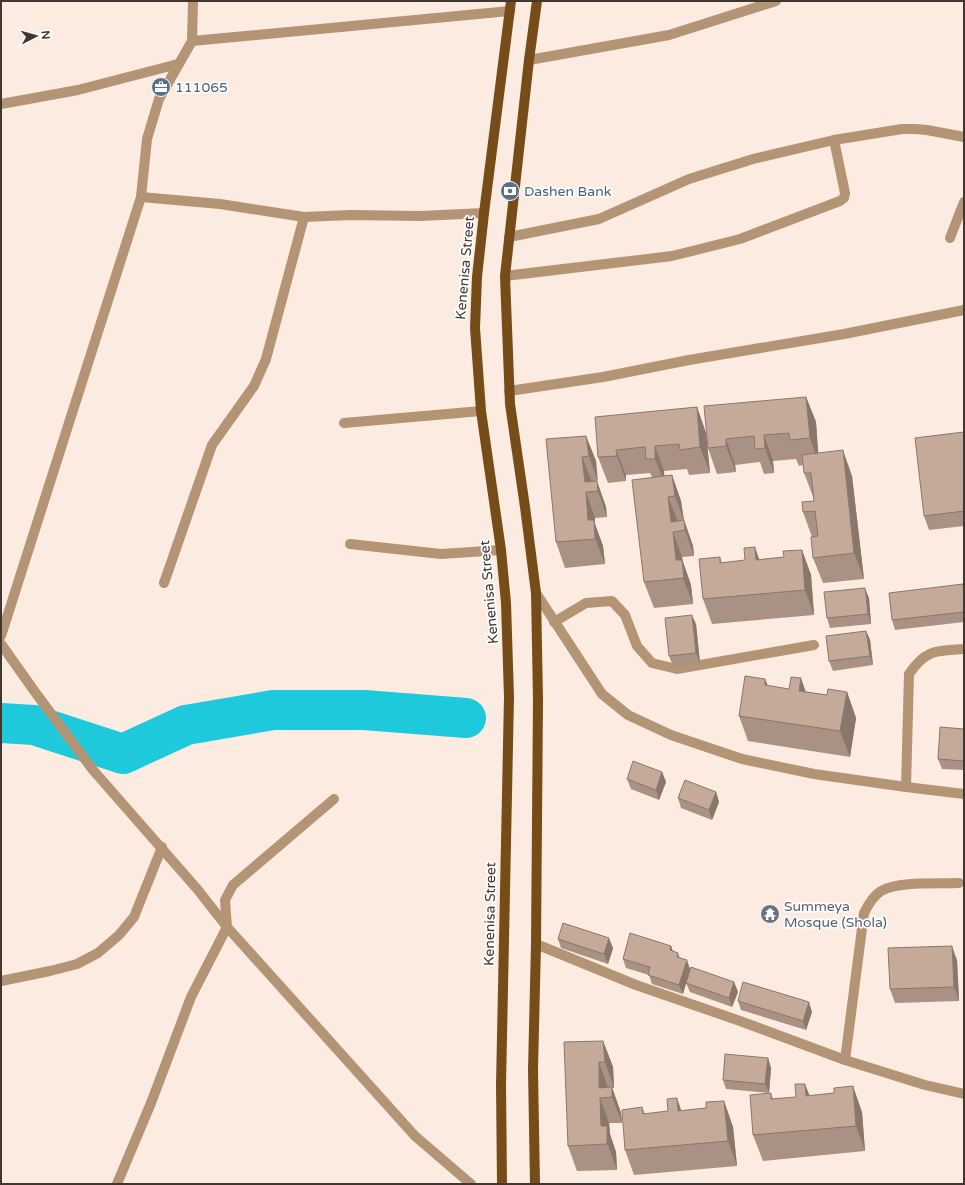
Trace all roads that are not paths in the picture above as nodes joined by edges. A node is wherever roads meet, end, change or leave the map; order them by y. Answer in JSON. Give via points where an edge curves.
{"nodes":[{"id":1,"x":193,"y":1,"type":"edge"},
{"id":2,"x":537,"y":1,"type":"edge"},
{"id":3,"x":776,"y":1,"type":"edge"},
{"id":4,"x":510,"y":6,"type":"edge"},
{"id":5,"x":192,"y":41,"type":"junction"},
{"id":6,"x":529,"y":60,"type":"junction"},
{"id":7,"x":178,"y":64,"type":"junction"},
{"id":8,"x":1,"y":104,"type":"edge"},
{"id":9,"x":964,"y":137,"type":"edge"},
{"id":10,"x":834,"y":140,"type":"junction"},
{"id":11,"x":141,"y":197,"type":"junction"},
{"id":12,"x":964,"y":202,"type":"edge"},
{"id":13,"x":484,"y":213,"type":"junction"},
{"id":14,"x":304,"y":217,"type":"junction"},
{"id":15,"x":509,"y":237,"type":"junction"},
{"id":16,"x":950,"y":238,"type":"dead end"},
{"id":17,"x":506,"y":276,"type":"junction"},
{"id":18,"x":964,"y":310,"type":"edge"},
{"id":19,"x":509,"y":391,"type":"junction"},
{"id":20,"x":481,"y":411,"type":"junction"},
{"id":21,"x":344,"y":423,"type":"dead end"},
{"id":22,"x":350,"y":544,"type":"dead end"},
{"id":23,"x":501,"y":550,"type":"junction"},
{"id":24,"x":164,"y":583,"type":"dead end"},
{"id":25,"x":536,"y":593,"type":"junction"},
{"id":26,"x":554,"y":622,"type":"junction"},
{"id":27,"x":1,"y":636,"type":"edge"},
{"id":28,"x":1,"y":644,"type":"edge"},
{"id":29,"x":814,"y":645,"type":"dead end"},
{"id":30,"x":964,"y":649,"type":"edge"},
{"id":31,"x":906,"y":787,"type":"junction"},
{"id":32,"x":964,"y":794,"type":"edge"},
{"id":33,"x":334,"y":799,"type":"dead end"},
{"id":34,"x":162,"y":848,"type":"junction"},
{"id":35,"x":959,"y":883,"type":"dead end"},
{"id":36,"x":227,"y":927,"type":"junction"},
{"id":37,"x":536,"y":944,"type":"junction"},
{"id":38,"x":1,"y":981,"type":"edge"},
{"id":39,"x":845,"y":1060,"type":"junction"},
{"id":40,"x":964,"y":1094,"type":"edge"},
{"id":41,"x":117,"y":1184,"type":"edge"},
{"id":42,"x":471,"y":1184,"type":"edge"},
{"id":43,"x":502,"y":1184,"type":"edge"},
{"id":44,"x":536,"y":1184,"type":"edge"}],
"edges":[{"from":1,"to":5,"type":"street"},
{"from":2,"to":6,"type":"main road"},
{"from":3,"to":6,"type":"street","via":[[669,35]]},
{"from":4,"to":5,"type":"street"},
{"from":4,"to":13,"type":"main road","name":"Kenenisa Street"},
{"from":5,"to":7,"type":"street"},
{"from":6,"to":15,"type":"main road"},
{"from":7,"to":8,"type":"street","via":[[78,90]]},
{"from":7,"to":11,"type":"street","via":[[159,99],[147,139]]},
{"from":9,"to":10,"type":"street","via":[[909,129]]},
{"from":10,"to":15,"type":"street","via":[[753,159],[689,179],[599,219]]},
{"from":10,"to":17,"type":"street","via":[[845,193],[840,201],[740,239],[672,256]]},
{"from":11,"to":14,"type":"street","via":[[220,204]]},
{"from":11,"to":27,"type":"street"},
{"from":12,"to":16,"type":"street"},
{"from":13,"to":14,"type":"street"},
{"from":13,"to":20,"type":"main road","name":"Kenenisa Street","via":[[475,328]]},
{"from":14,"to":24,"type":"street","via":[[266,359],[254,386],[212,445]]},
{"from":15,"to":17,"type":"main road"},
{"from":17,"to":19,"type":"main road"},
{"from":18,"to":19,"type":"street","via":[[603,377]]},
{"from":19,"to":25,"type":"main road"},
{"from":20,"to":21,"type":"street"},
{"from":20,"to":23,"type":"main road","name":"Kenenisa Street"},
{"from":22,"to":23,"type":"street","via":[[441,554]]},
{"from":23,"to":43,"type":"main road","name":"Kenenisa Street","via":[[510,697],[504,884]]},
{"from":25,"to":26,"type":"street"},
{"from":25,"to":37,"type":"main road"},
{"from":26,"to":29,"type":"street","via":[[586,603],[612,601],[625,615],[637,646],[652,663],[677,669]]},
{"from":26,"to":31,"type":"street","via":[[602,694],[628,715],[671,735],[742,759],[814,774]]},
{"from":28,"to":34,"type":"street","via":[[94,770]]},
{"from":30,"to":31,"type":"street","via":[[933,651],[916,663],[910,674]]},
{"from":31,"to":32,"type":"street"},
{"from":33,"to":36,"type":"street","via":[[233,885],[225,900]]},
{"from":34,"to":36,"type":"street"},
{"from":34,"to":38,"type":"street","via":[[134,917],[119,935],[98,953],[77,964]]},
{"from":35,"to":39,"type":"street","via":[[897,885],[880,892],[871,900],[864,913]]},
{"from":36,"to":41,"type":"street","via":[[191,997],[151,1104]]},
{"from":36,"to":42,"type":"street","via":[[415,1136]]},
{"from":37,"to":39,"type":"street","via":[[636,985]]},
{"from":37,"to":44,"type":"main road","via":[[533,1070]]},
{"from":39,"to":40,"type":"street","via":[[925,1085]]}]}
